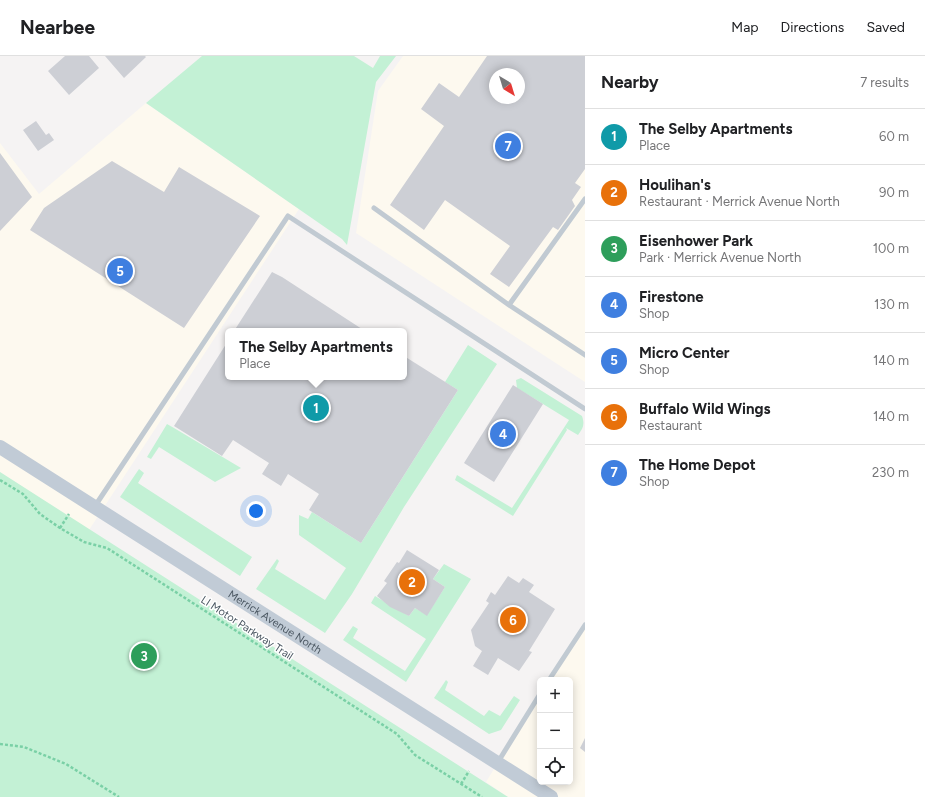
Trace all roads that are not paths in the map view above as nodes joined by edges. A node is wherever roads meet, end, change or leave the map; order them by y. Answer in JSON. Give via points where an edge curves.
{"nodes":[{"id":1,"x":585,"y":200,"type":"edge"},
{"id":2,"x":374,"y":208,"type":"dead end"},
{"id":3,"x":509,"y":305,"type":"junction"},
{"id":4,"x":585,"y":355,"type":"edge"},
{"id":5,"x":585,"y":409,"type":"edge"},
{"id":6,"x":0,"y":447,"type":"edge"},
{"id":7,"x":94,"y":508,"type":"junction"},
{"id":8,"x":585,"y":625,"type":"edge"},
{"id":9,"x":551,"y":677,"type":"edge"},
{"id":10,"x":537,"y":699,"type":"edge"},
{"id":11,"x":498,"y":762,"type":"junction"},
{"id":12,"x":551,"y":797,"type":"edge"}],
"edges":[{"from":1,"to":3,"type":"lane"},
{"from":2,"to":3,"type":"lane"},
{"from":3,"to":4,"type":"lane"},
{"from":5,"to":7,"type":"lane","via":[[288,216]]},
{"from":6,"to":7,"type":"main road","name":"Merrick Avenue North"},
{"from":7,"to":11,"type":"main road","name":"Merrick Avenue North"},
{"from":8,"to":9,"type":"lane"},
{"from":10,"to":11,"type":"lane"},
{"from":11,"to":12,"type":"main road","name":"Merrick Avenue North"}]}
